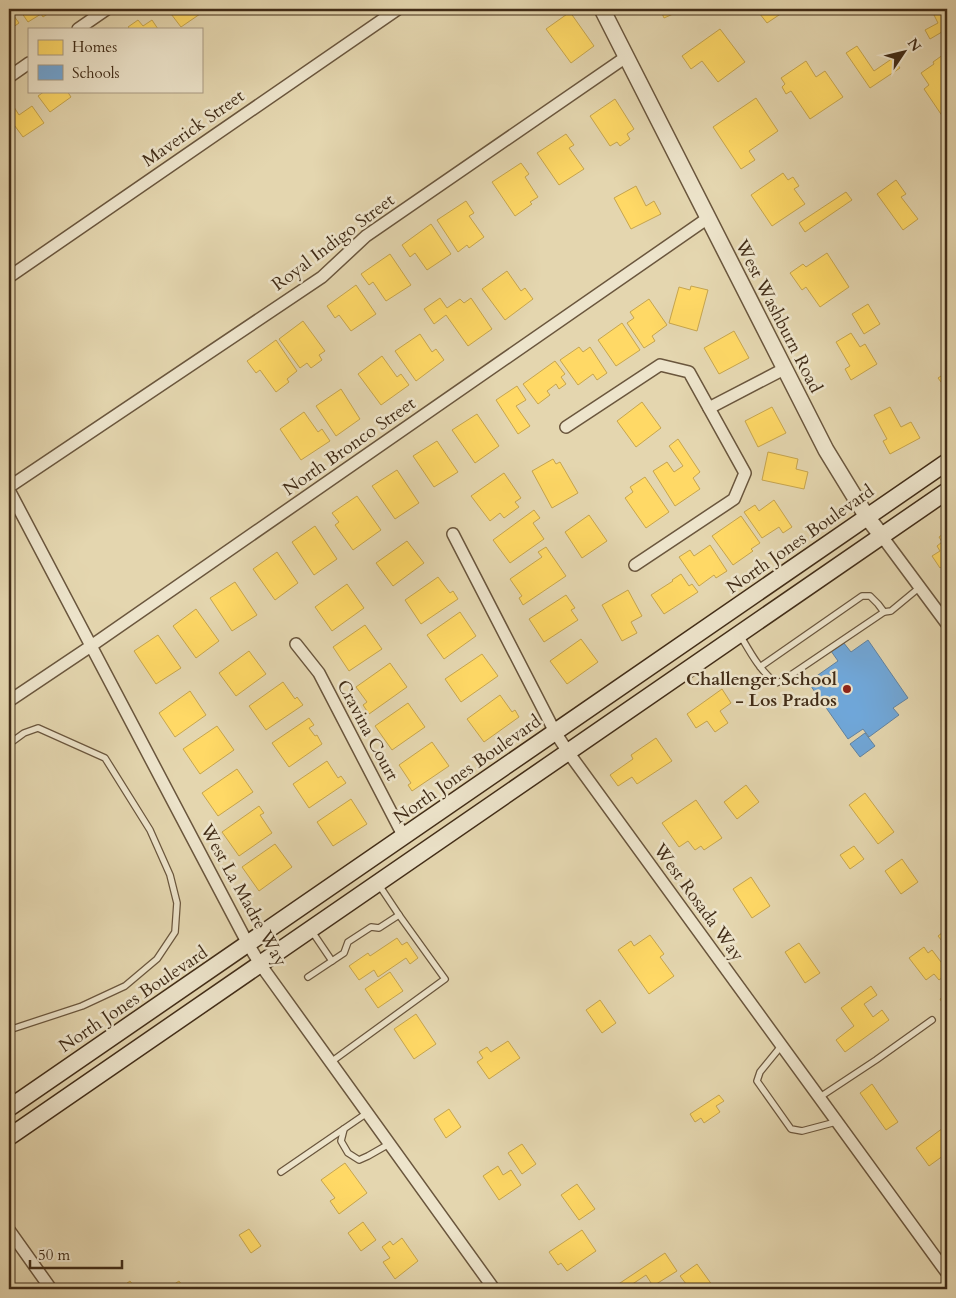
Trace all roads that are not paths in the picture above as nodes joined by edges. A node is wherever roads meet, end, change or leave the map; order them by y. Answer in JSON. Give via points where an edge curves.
{"nodes":[{"id":1,"x":107,"y":9,"type":"edge"},
{"id":2,"x":398,"y":9,"type":"edge"},
{"id":3,"x":602,"y":9,"type":"edge"},
{"id":4,"x":79,"y":28,"type":"edge"},
{"id":5,"x":626,"y":57,"type":"junction"},
{"id":6,"x":28,"y":64,"type":"edge"},
{"id":7,"x":9,"y":77,"type":"edge"},
{"id":8,"x":708,"y":218,"type":"junction"},
{"id":9,"x":9,"y":277,"type":"edge"},
{"id":10,"x":784,"y":369,"type":"junction"},
{"id":11,"x":709,"y":408,"type":"junction"},
{"id":12,"x":566,"y":428,"type":"dead end"},
{"id":13,"x":947,"y":462,"type":"edge"},
{"id":14,"x":9,"y":489,"type":"edge"},
{"id":15,"x":947,"y":491,"type":"edge"},
{"id":16,"x":867,"y":517,"type":"junction"},
{"id":17,"x":453,"y":534,"type":"dead end"},
{"id":18,"x":881,"y":535,"type":"junction"},
{"id":19,"x":635,"y":565,"type":"dead end"},
{"id":20,"x":920,"y":587,"type":"junction"},
{"id":21,"x":884,"y":612,"type":"junction"},
{"id":22,"x":947,"y":624,"type":"edge"},
{"id":23,"x":739,"y":634,"type":"junction"},
{"id":24,"x":296,"y":644,"type":"dead end"},
{"id":25,"x":91,"y":646,"type":"junction"},
{"id":26,"x":760,"y":667,"type":"junction"},
{"id":27,"x":9,"y":701,"type":"edge"},
{"id":28,"x":555,"y":732,"type":"junction"},
{"id":29,"x":9,"y":744,"type":"edge"},
{"id":30,"x":568,"y":752,"type":"junction"},
{"id":31,"x":404,"y":837,"type":"junction"},
{"id":32,"x":378,"y":884,"type":"junction"},
{"id":33,"x":399,"y":915,"type":"junction"},
{"id":34,"x":311,"y":930,"type":"junction"},
{"id":35,"x":248,"y":944,"type":"junction"},
{"id":36,"x":332,"y":960,"type":"junction"},
{"id":37,"x":260,"y":964,"type":"junction"},
{"id":38,"x":308,"y":977,"type":"dead end"},
{"id":39,"x":932,"y":1020,"type":"dead end"},
{"id":40,"x":9,"y":1030,"type":"edge"},
{"id":41,"x":782,"y":1045,"type":"junction"},
{"id":42,"x":330,"y":1062,"type":"junction"},
{"id":43,"x":820,"y":1097,"type":"junction"},
{"id":44,"x":9,"y":1108,"type":"edge"},
{"id":45,"x":367,"y":1113,"type":"junction"},
{"id":46,"x":837,"y":1122,"type":"junction"},
{"id":47,"x":344,"y":1129,"type":"junction"},
{"id":48,"x":9,"y":1136,"type":"edge"},
{"id":49,"x":390,"y":1144,"type":"junction"},
{"id":50,"x":281,"y":1172,"type":"dead end"},
{"id":51,"x":9,"y":1230,"type":"edge"},
{"id":52,"x":947,"y":1273,"type":"edge"},
{"id":53,"x":51,"y":1289,"type":"edge"},
{"id":54,"x":494,"y":1289,"type":"edge"}],
"edges":[{"from":1,"to":4,"type":"street"},
{"from":2,"to":9,"type":"street","name":"Maverick Street"},
{"from":3,"to":5,"type":"street","name":"West Washburn Road"},
{"from":5,"to":8,"type":"street","name":"West Washburn Road"},
{"from":5,"to":14,"type":"street","name":"Royal Indigo Street","via":[[366,236],[322,277]]},
{"from":6,"to":7,"type":"street"},
{"from":8,"to":10,"type":"street","name":"West Washburn Road"},
{"from":8,"to":25,"type":"street","name":"North Bronco Street"},
{"from":10,"to":11,"type":"street"},
{"from":10,"to":16,"type":"street","name":"West Washburn Road","via":[[826,450]]},
{"from":11,"to":12,"type":"street","via":[[689,372],[660,365]]},
{"from":11,"to":19,"type":"street","via":[[745,473],[734,499]]},
{"from":13,"to":16,"type":"main road","name":"North Jones Boulevard"},
{"from":14,"to":25,"type":"street","name":"West La Madre Way"},
{"from":15,"to":18,"type":"main road"},
{"from":16,"to":18,"type":"street","name":"West Washburn Road"},
{"from":16,"to":28,"type":"main road","name":"North Jones Boulevard"},
{"from":17,"to":28,"type":"street","name":"West Rosada Way"},
{"from":18,"to":20,"type":"street","name":"West Washburn Road"},
{"from":18,"to":23,"type":"main road"},
{"from":20,"to":21,"type":"lane","via":[[892,611]]},
{"from":20,"to":22,"type":"street","name":"West Washburn Road"},
{"from":21,"to":26,"type":"lane","via":[[782,681],[776,683]]},
{"from":21,"to":26,"type":"lane","via":[[870,596],[862,596]]},
{"from":23,"to":26,"type":"lane"},
{"from":23,"to":30,"type":"main road"},
{"from":24,"to":31,"type":"street","name":"Cravina Court","via":[[319,673]]},
{"from":25,"to":27,"type":"street","name":"North Bronco Street"},
{"from":25,"to":35,"type":"street","name":"West La Madre Way"},
{"from":28,"to":30,"type":"street","name":"West Rosada Way"},
{"from":28,"to":31,"type":"main road","name":"North Jones Boulevard"},
{"from":29,"to":40,"type":"lane","via":[[38,728],[105,758],[150,830],[170,875],[177,903],[175,932],[157,959],[125,986],[82,1006]]},
{"from":30,"to":32,"type":"main road"},
{"from":30,"to":41,"type":"street","name":"West Rosada Way"},
{"from":31,"to":35,"type":"main road","name":"North Jones Boulevard"},
{"from":32,"to":33,"type":"lane"},
{"from":32,"to":34,"type":"main road"},
{"from":33,"to":36,"type":"lane","via":[[348,942],[344,953]]},
{"from":33,"to":42,"type":"lane","via":[[445,979]]},
{"from":34,"to":36,"type":"lane"},
{"from":34,"to":37,"type":"main road"},
{"from":35,"to":37,"type":"street","name":"West La Madre Way"},
{"from":35,"to":44,"type":"main road","name":"North Jones Boulevard"},
{"from":36,"to":38,"type":"lane"},
{"from":37,"to":42,"type":"street","name":"West La Madre Way"},
{"from":37,"to":48,"type":"main road"},
{"from":39,"to":43,"type":"lane"},
{"from":41,"to":43,"type":"street","name":"West Rosada Way"},
{"from":41,"to":46,"type":"lane","via":[[760,1072],[757,1081],[791,1129],[802,1131]]},
{"from":42,"to":45,"type":"street","name":"West La Madre Way"},
{"from":43,"to":46,"type":"street","name":"West Rosada Way"},
{"from":45,"to":47,"type":"lane"},
{"from":45,"to":49,"type":"street","name":"West La Madre Way"},
{"from":46,"to":52,"type":"street","name":"West Rosada Way"},
{"from":47,"to":49,"type":"lane","via":[[341,1141],[348,1153],[359,1160]]},
{"from":47,"to":50,"type":"lane"},
{"from":49,"to":54,"type":"street","name":"West La Madre Way"},
{"from":51,"to":53,"type":"street"}]}
